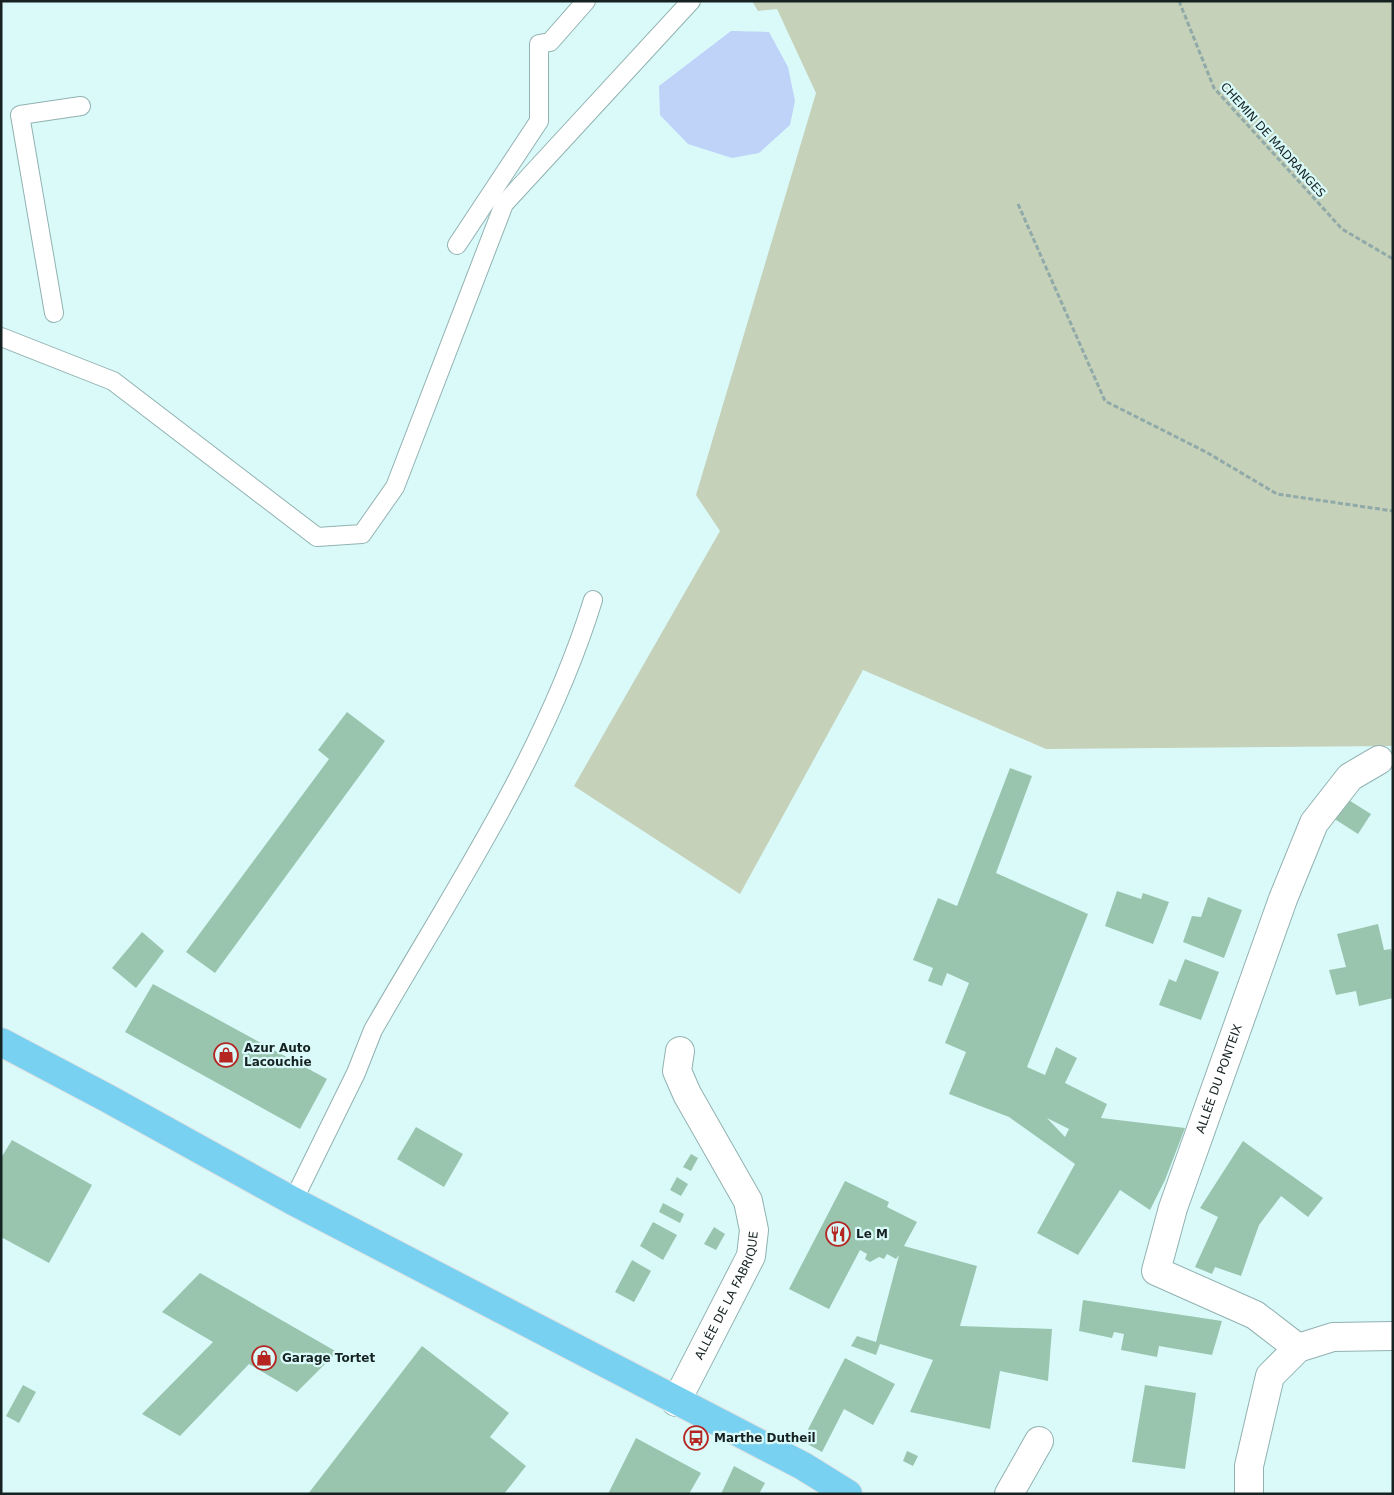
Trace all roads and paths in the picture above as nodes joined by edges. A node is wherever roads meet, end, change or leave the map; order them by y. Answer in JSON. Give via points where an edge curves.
{"nodes":[{"id":1,"x":586,"y":1,"type":"edge"},
{"id":2,"x":691,"y":1,"type":"edge"},
{"id":3,"x":1179,"y":1,"type":"edge"},
{"id":4,"x":81,"y":106,"type":"dead end"},
{"id":5,"x":1018,"y":204,"type":"dead end"},
{"id":6,"x":458,"y":245,"type":"dead end"},
{"id":7,"x":1393,"y":259,"type":"edge"},
{"id":8,"x":54,"y":313,"type":"dead end"},
{"id":9,"x":1,"y":337,"type":"edge"},
{"id":10,"x":1393,"y":511,"type":"edge"},
{"id":11,"x":593,"y":600,"type":"dead end"},
{"id":12,"x":1386,"y":760,"type":"edge"},
{"id":13,"x":1,"y":1042,"type":"edge"},
{"id":14,"x":680,"y":1051,"type":"dead end"},
{"id":15,"x":293,"y":1201,"type":"junction"},
{"id":16,"x":1393,"y":1336,"type":"edge"},
{"id":17,"x":1298,"y":1348,"type":"junction"},
{"id":18,"x":676,"y":1402,"type":"junction"},
{"id":19,"x":1039,"y":1442,"type":"dead end"},
{"id":20,"x":848,"y":1494,"type":"edge"},
{"id":21,"x":1009,"y":1494,"type":"edge"},
{"id":22,"x":1249,"y":1494,"type":"edge"}],
"edges":[{"from":1,"to":6,"type":"lane","via":[[550,42],[539,44],[539,121]]},
{"from":2,"to":9,"type":"lane","via":[[504,204],[396,487],[362,534],[317,538],[113,381]]},
{"from":3,"to":7,"type":"path","name":"CHEMIN DE MADRANGES","via":[[1214,88],[1342,229]]},
{"from":4,"to":8,"type":"lane","via":[[20,114]]},
{"from":5,"to":10,"type":"path","via":[[1105,401],[1206,452],[1277,494]]},
{"from":11,"to":15,"type":"lane","via":[[579,646],[527,764],[373,1030],[356,1073]]},
{"from":12,"to":17,"type":"street","name":"ALLÉE DU PONTEIX","via":[[1350,777],[1314,823],[1283,899],[1173,1208],[1156,1271],[1255,1315]]},
{"from":13,"to":15,"type":"main road"},
{"from":14,"to":18,"type":"street","name":"ALLÉE DE LA FABRIQUE","via":[[678,1071],[748,1201],[754,1230],[751,1256]]},
{"from":15,"to":18,"type":"main road"},
{"from":16,"to":17,"type":"street","via":[[1333,1337]]},
{"from":17,"to":22,"type":"street","via":[[1270,1376],[1249,1466]]},
{"from":18,"to":20,"type":"main road","via":[[803,1466]]},
{"from":19,"to":21,"type":"street"}]}
